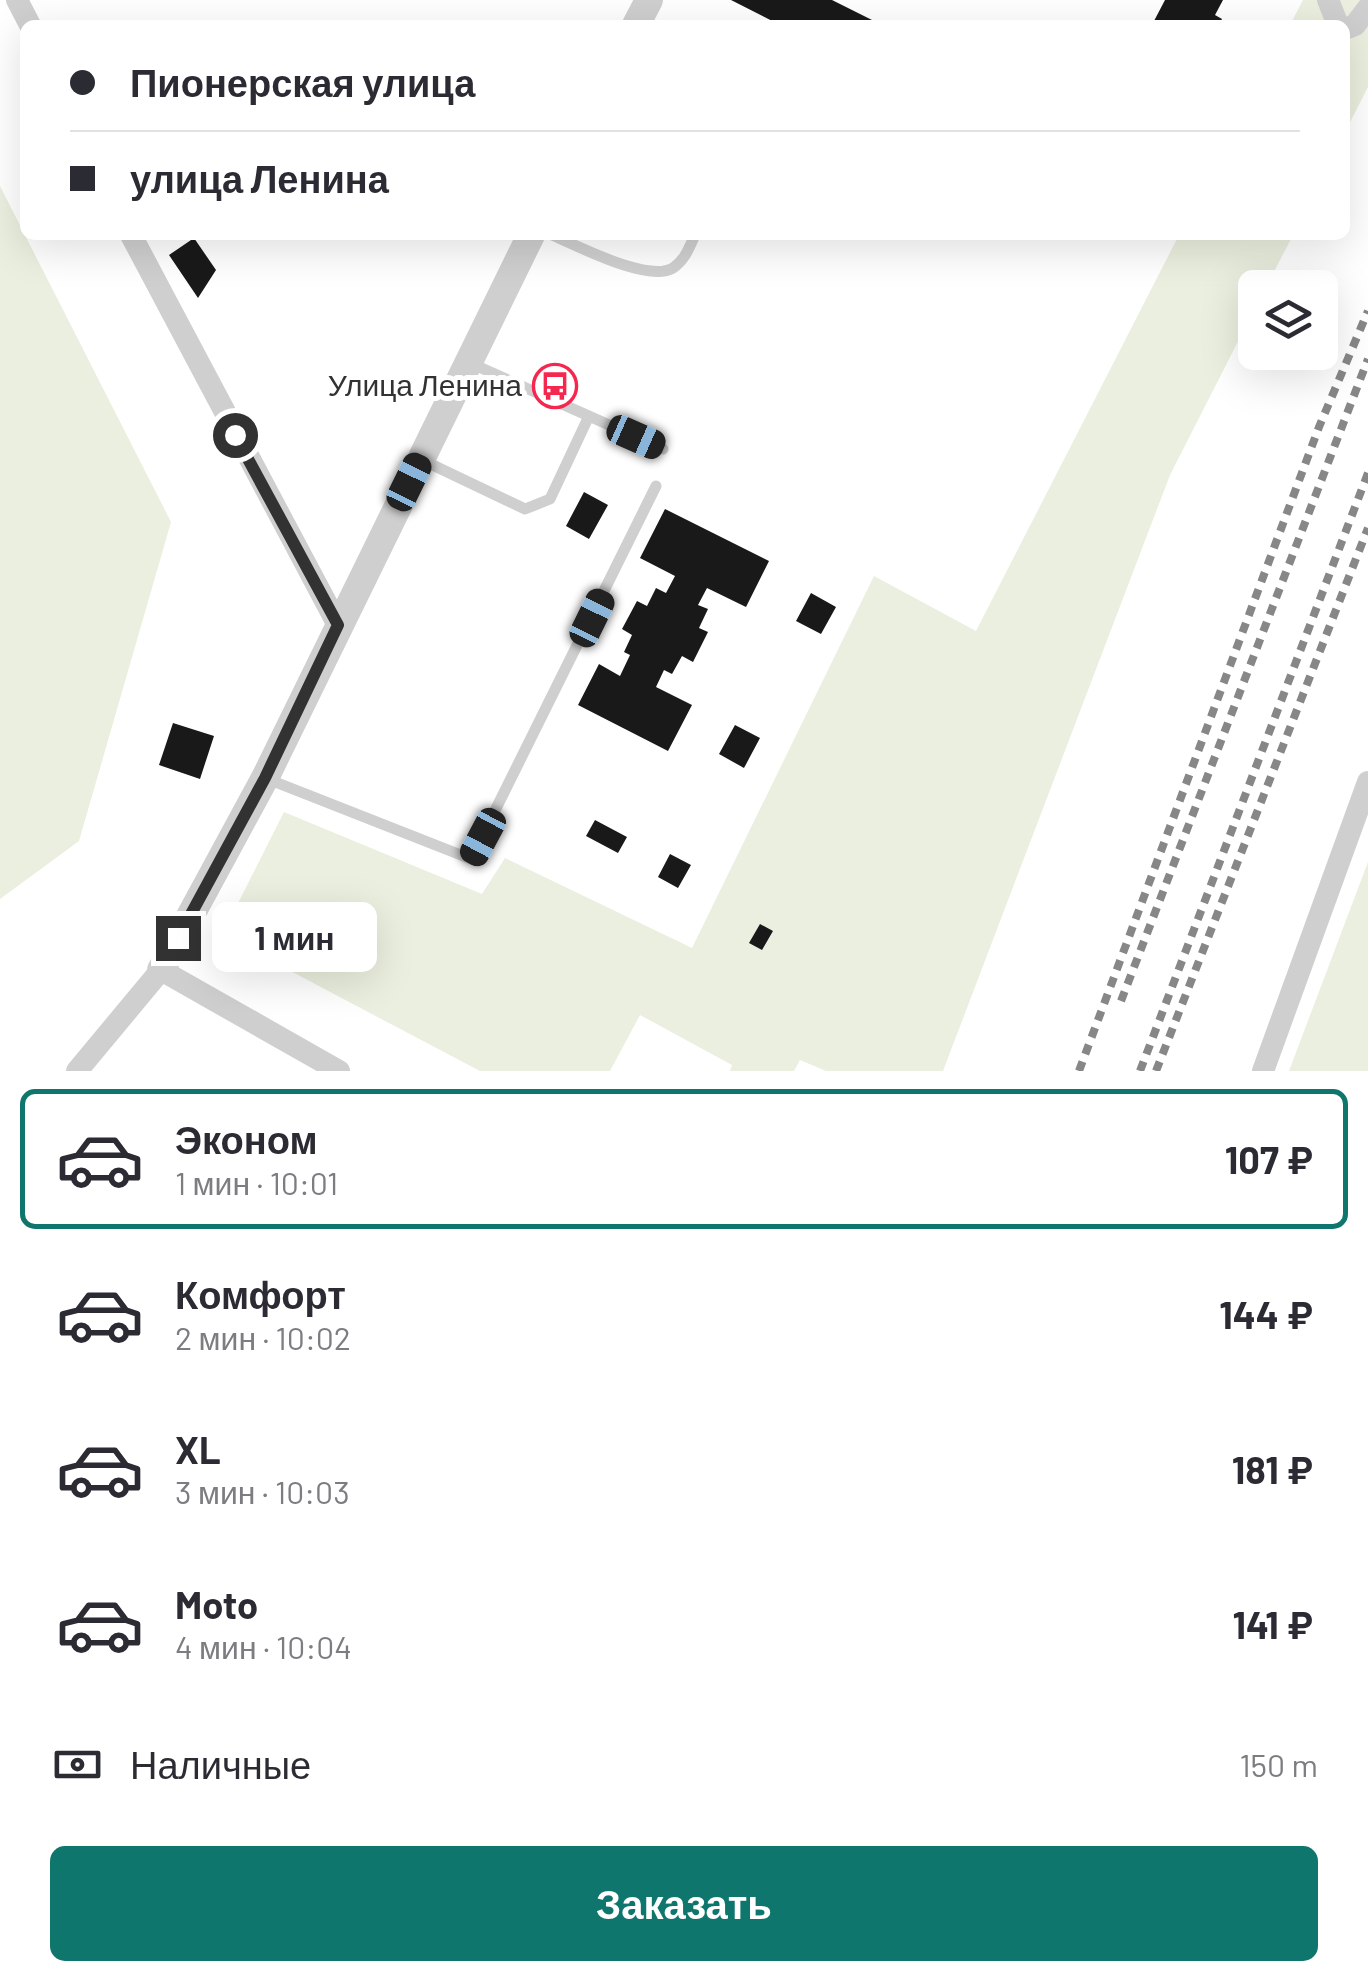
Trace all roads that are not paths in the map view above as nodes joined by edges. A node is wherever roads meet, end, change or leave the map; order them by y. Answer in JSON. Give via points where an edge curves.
{"nodes":[{"id":1,"x":1368,"y":8,"type":"edge"},
{"id":2,"x":1350,"y":27,"type":"edge"},
{"id":3,"x":134,"y":240,"type":"edge"},
{"id":4,"x":529,"y":240,"type":"edge"},
{"id":5,"x":564,"y":240,"type":"edge"},
{"id":6,"x":692,"y":240,"type":"edge"},
{"id":7,"x":468,"y":362,"type":"junction"},
{"id":8,"x":589,"y":416,"type":"junction"},
{"id":9,"x":662,"y":449,"type":"dead end"},
{"id":10,"x":420,"y":459,"type":"junction"},
{"id":11,"x":656,"y":486,"type":"dead end"},
{"id":12,"x":338,"y":625,"type":"junction"},
{"id":13,"x":265,"y":778,"type":"junction"},
{"id":14,"x":1368,"y":782,"type":"edge"},
{"id":15,"x":161,"y":970,"type":"junction"},
{"id":16,"x":77,"y":1071,"type":"edge"},
{"id":17,"x":339,"y":1071,"type":"edge"},
{"id":18,"x":1263,"y":1071,"type":"edge"}],
"edges":[{"from":1,"to":2,"type":"street"},
{"from":3,"to":12,"type":"street"},
{"from":4,"to":7,"type":"street"},
{"from":5,"to":6,"type":"lane","via":[[647,273],[670,270]]},
{"from":7,"to":8,"type":"lane"},
{"from":7,"to":10,"type":"street"},
{"from":8,"to":9,"type":"lane"},
{"from":8,"to":10,"type":"lane","via":[[550,499],[540,506],[526,509]]},
{"from":10,"to":12,"type":"street"},
{"from":11,"to":13,"type":"lane","via":[[472,859]]},
{"from":12,"to":13,"type":"street"},
{"from":13,"to":15,"type":"street"},
{"from":14,"to":18,"type":"street"},
{"from":15,"to":16,"type":"street"},
{"from":15,"to":17,"type":"street"}]}
